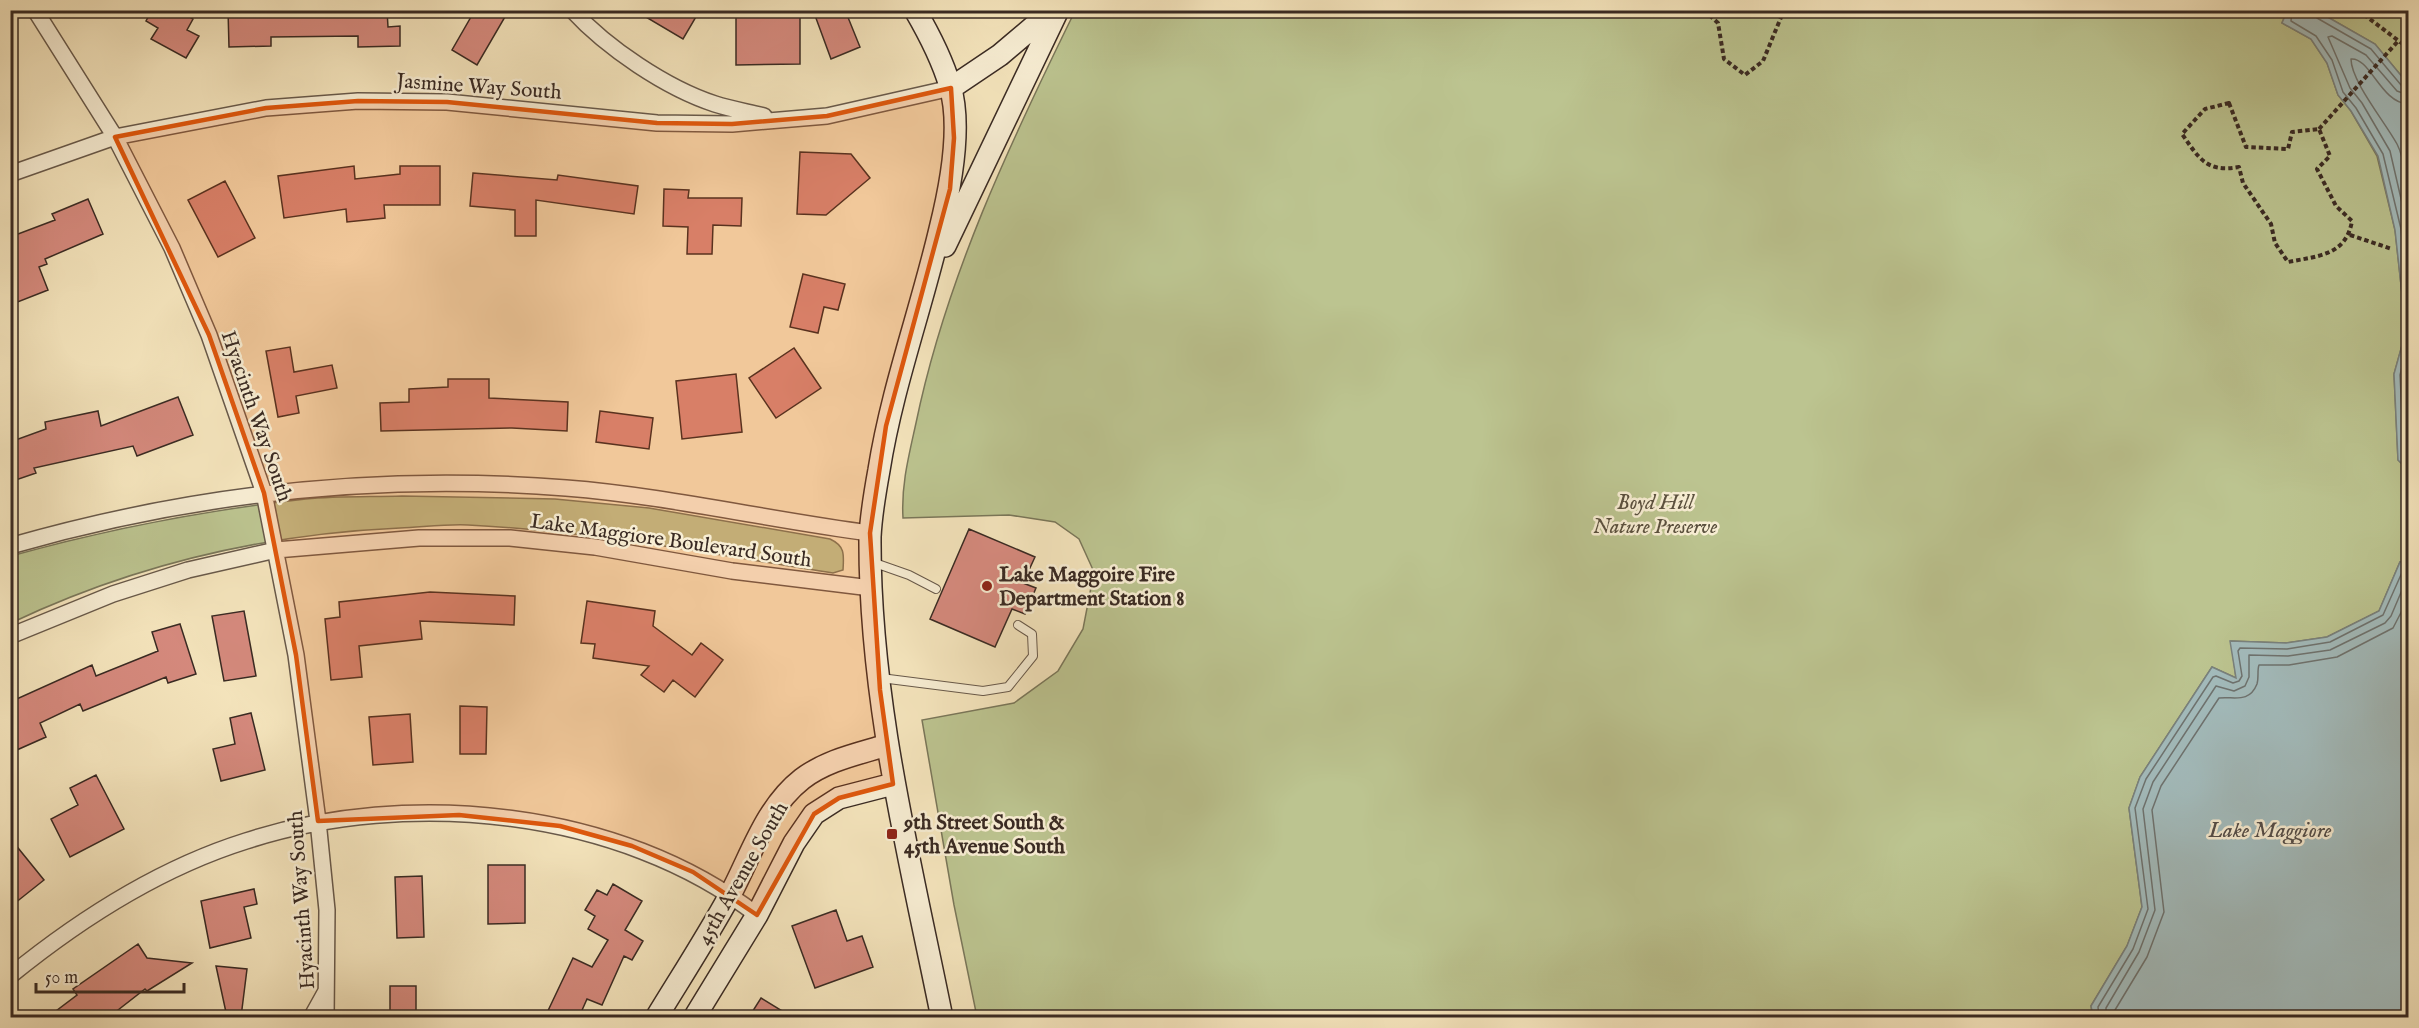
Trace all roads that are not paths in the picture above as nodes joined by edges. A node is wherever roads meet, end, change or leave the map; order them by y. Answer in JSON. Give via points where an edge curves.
{"nodes":[{"id":1,"x":35,"y":10,"type":"edge"},
{"id":2,"x":572,"y":10,"type":"edge"},
{"id":3,"x":915,"y":10,"type":"edge"},
{"id":4,"x":1053,"y":10,"type":"edge"},
{"id":5,"x":1058,"y":10,"type":"edge"},
{"id":6,"x":951,"y":88,"type":"junction"},
{"id":7,"x":776,"y":118,"type":"junction"},
{"id":8,"x":116,"y":137,"type":"junction"},
{"id":9,"x":10,"y":174,"type":"edge"},
{"id":10,"x":928,"y":282,"type":"junction"},
{"id":11,"x":264,"y":493,"type":"junction"},
{"id":12,"x":870,"y":533,"type":"junction"},
{"id":13,"x":10,"y":546,"type":"edge"},
{"id":14,"x":276,"y":550,"type":"junction"},
{"id":15,"x":871,"y":562,"type":"junction"},
{"id":16,"x":871,"y":588,"type":"junction"},
{"id":17,"x":936,"y":589,"type":"dead end"},
{"id":18,"x":1018,"y":625,"type":"dead end"},
{"id":19,"x":10,"y":636,"type":"edge"},
{"id":20,"x":879,"y":678,"type":"junction"},
{"id":21,"x":887,"y":745,"type":"junction"},
{"id":22,"x":893,"y":784,"type":"junction"},
{"id":23,"x":318,"y":821,"type":"junction"},
{"id":24,"x":730,"y":894,"type":"junction"},
{"id":25,"x":757,"y":915,"type":"junction"},
{"id":26,"x":10,"y":976,"type":"edge"},
{"id":27,"x":329,"y":987,"type":"junction"},
{"id":28,"x":311,"y":1017,"type":"edge"},
{"id":29,"x":326,"y":1017,"type":"edge"},
{"id":30,"x":656,"y":1017,"type":"edge"},
{"id":31,"x":694,"y":1017,"type":"edge"},
{"id":32,"x":942,"y":1017,"type":"edge"}],
"edges":[{"from":1,"to":8,"type":"street","name":"Hyacinth Way South"},
{"from":2,"to":7,"type":"street","via":[[614,48],[660,78],[714,104]]},
{"from":3,"to":6,"type":"main road"},
{"from":4,"to":6,"type":"main road","via":[[1000,55]]},
{"from":5,"to":10,"type":"main road"},
{"from":6,"to":7,"type":"street","name":"Jasmine Way South","via":[[827,116]]},
{"from":6,"to":10,"type":"main road","via":[[954,138],[950,189]]},
{"from":7,"to":8,"type":"street","name":"Jasmine Way South","via":[[732,124],[657,123],[506,106],[358,101],[266,108]]},
{"from":8,"to":9,"type":"street","name":"Jasmine Way South"},
{"from":8,"to":11,"type":"street","name":"Hyacinth Way South","via":[[172,248],[209,335]]},
{"from":10,"to":12,"type":"main road","via":[[886,426]]},
{"from":11,"to":12,"type":"street","name":"Lake Maggiore Boulevard South","via":[[355,485],[566,488]]},
{"from":11,"to":13,"type":"street","name":"Lake Maggiore Boulevard South","via":[[153,510]]},
{"from":11,"to":14,"type":"street","name":"Hyacinth Way South"},
{"from":12,"to":15,"type":"main road"},
{"from":14,"to":16,"type":"street","name":"Lake Maggiore Boulevard South","via":[[419,538],[510,538]]},
{"from":14,"to":19,"type":"street","name":"Lake Maggiore Boulevard South","via":[[188,570],[113,594]]},
{"from":14,"to":23,"type":"street","name":"Hyacinth Way South","via":[[296,655]]},
{"from":15,"to":16,"type":"main road"},
{"from":15,"to":17,"type":"lane"},
{"from":16,"to":20,"type":"main road"},
{"from":18,"to":20,"type":"lane","via":[[1032,634],[1033,656],[1008,687],[983,691]]},
{"from":20,"to":21,"type":"main road"},
{"from":21,"to":22,"type":"main road"},
{"from":21,"to":24,"type":"main road","name":"45th Avenue South","via":[[825,765],[802,780],[782,800],[764,828]]},
{"from":22,"to":25,"type":"main road","name":"45th Avenue South","via":[[839,798],[814,814],[794,843]]},
{"from":22,"to":32,"type":"main road"},
{"from":23,"to":24,"type":"street","via":[[393,814],[459,815],[560,826],[632,846],[693,872]]},
{"from":23,"to":26,"type":"street","via":[[245,841],[173,871],[109,905]]},
{"from":23,"to":27,"type":"street","name":"Hyacinth Way South","via":[[327,910]]},
{"from":24,"to":25,"type":"street"},
{"from":24,"to":30,"type":"main road","name":"45th Avenue South"},
{"from":25,"to":31,"type":"main road","name":"45th Avenue South"},
{"from":27,"to":28,"type":"street"},
{"from":27,"to":29,"type":"street","name":"Hyacinth Way South"}]}
